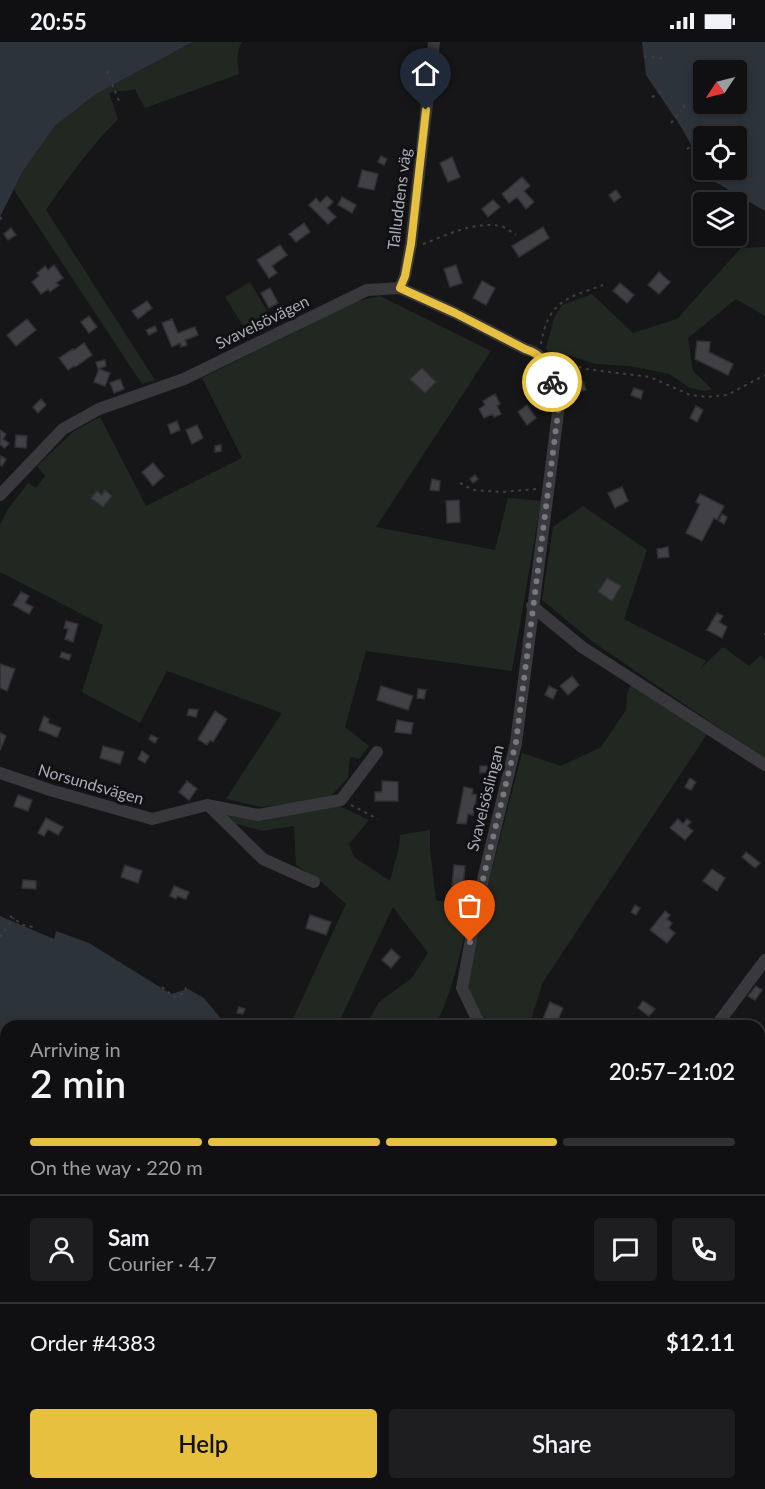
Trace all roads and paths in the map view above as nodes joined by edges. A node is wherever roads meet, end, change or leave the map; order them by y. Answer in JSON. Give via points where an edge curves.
{"nodes":[{"id":1,"x":434,"y":42,"type":"edge"},
{"id":2,"x":644,"y":57,"type":"dead end"},
{"id":3,"x":665,"y":58,"type":"dead end"},
{"id":4,"x":107,"y":71,"type":"dead end"},
{"id":5,"x":110,"y":78,"type":"dead end"},
{"id":6,"x":112,"y":84,"type":"dead end"},
{"id":7,"x":662,"y":92,"type":"dead end"},
{"id":8,"x":652,"y":97,"type":"dead end"},
{"id":9,"x":120,"y":103,"type":"dead end"},
{"id":10,"x":684,"y":105,"type":"dead end"},
{"id":11,"x":671,"y":123,"type":"dead end"},
{"id":12,"x":693,"y":145,"type":"edge"},
{"id":13,"x":687,"y":149,"type":"dead end"},
{"id":14,"x":0,"y":217,"type":"edge"},
{"id":15,"x":4,"y":223,"type":"dead end"},
{"id":16,"x":516,"y":235,"type":"dead end"},
{"id":17,"x":411,"y":244,"type":"junction"},
{"id":18,"x":603,"y":285,"type":"dead end"},
{"id":19,"x":400,"y":288,"type":"junction"},
{"id":20,"x":541,"y":357,"type":"junction"},
{"id":21,"x":765,"y":375,"type":"edge"},
{"id":22,"x":460,"y":483,"type":"dead end"},
{"id":23,"x":549,"y":487,"type":"junction"},
{"id":24,"x":0,"y":495,"type":"edge"},
{"id":25,"x":532,"y":606,"type":"junction"},
{"id":26,"x":377,"y":752,"type":"dead end"},
{"id":27,"x":765,"y":765,"type":"edge"},
{"id":28,"x":0,"y":773,"type":"edge"},
{"id":29,"x":340,"y":800,"type":"junction"},
{"id":30,"x":207,"y":805,"type":"junction"},
{"id":31,"x":378,"y":819,"type":"dead end"},
{"id":32,"x":314,"y":882,"type":"dead end"},
{"id":33,"x":33,"y":927,"type":"dead end"},
{"id":34,"x":0,"y":937,"type":"edge"},
{"id":35,"x":765,"y":960,"type":"edge"},
{"id":36,"x":162,"y":987,"type":"dead end"},
{"id":37,"x":186,"y":987,"type":"dead end"},
{"id":38,"x":478,"y":1020,"type":"edge"},
{"id":39,"x":720,"y":1020,"type":"edge"}],
"edges":[{"from":1,"to":17,"type":"street","name":"Talluddens väg"},
{"from":2,"to":3,"type":"path"},
{"from":4,"to":5,"type":"path"},
{"from":6,"to":9,"type":"path"},
{"from":7,"to":8,"type":"path"},
{"from":10,"to":11,"type":"path"},
{"from":12,"to":13,"type":"path"},
{"from":14,"to":15,"type":"path"},
{"from":16,"to":17,"type":"path","via":[[502,226],[483,225],[417,246]]},
{"from":17,"to":19,"type":"street","name":"Talluddens väg"},
{"from":18,"to":20,"type":"path","via":[[564,300],[550,314],[542,335]]},
{"from":19,"to":20,"type":"street","name":"Svavelsövägen"},
{"from":19,"to":24,"type":"street","name":"Svavelsövägen","via":[[367,290],[184,379],[99,409],[63,429]]},
{"from":20,"to":21,"type":"path","via":[[586,369],[650,377],[690,395],[707,397],[728,395]]},
{"from":20,"to":23,"type":"street","name":"Svavelsöslingan","via":[[559,405]]},
{"from":22,"to":23,"type":"path","via":[[473,490],[503,492]]},
{"from":23,"to":25,"type":"street","name":"Svavelsöslingan"},
{"from":25,"to":27,"type":"street","via":[[582,647]]},
{"from":25,"to":38,"type":"street","name":"Svavelsöslingan","via":[[516,742],[479,896],[462,988]]},
{"from":26,"to":29,"type":"street"},
{"from":28,"to":30,"type":"street","name":"Norsundsvägen","via":[[152,819]]},
{"from":29,"to":30,"type":"street","name":"Norsundsvägen","via":[[258,816]]},
{"from":29,"to":31,"type":"path"},
{"from":30,"to":32,"type":"street","via":[[263,859]]},
{"from":33,"to":34,"type":"path","via":[[12,917]]},
{"from":35,"to":39,"type":"street"},
{"from":36,"to":37,"type":"path","via":[[174,997],[185,993]]}]}
